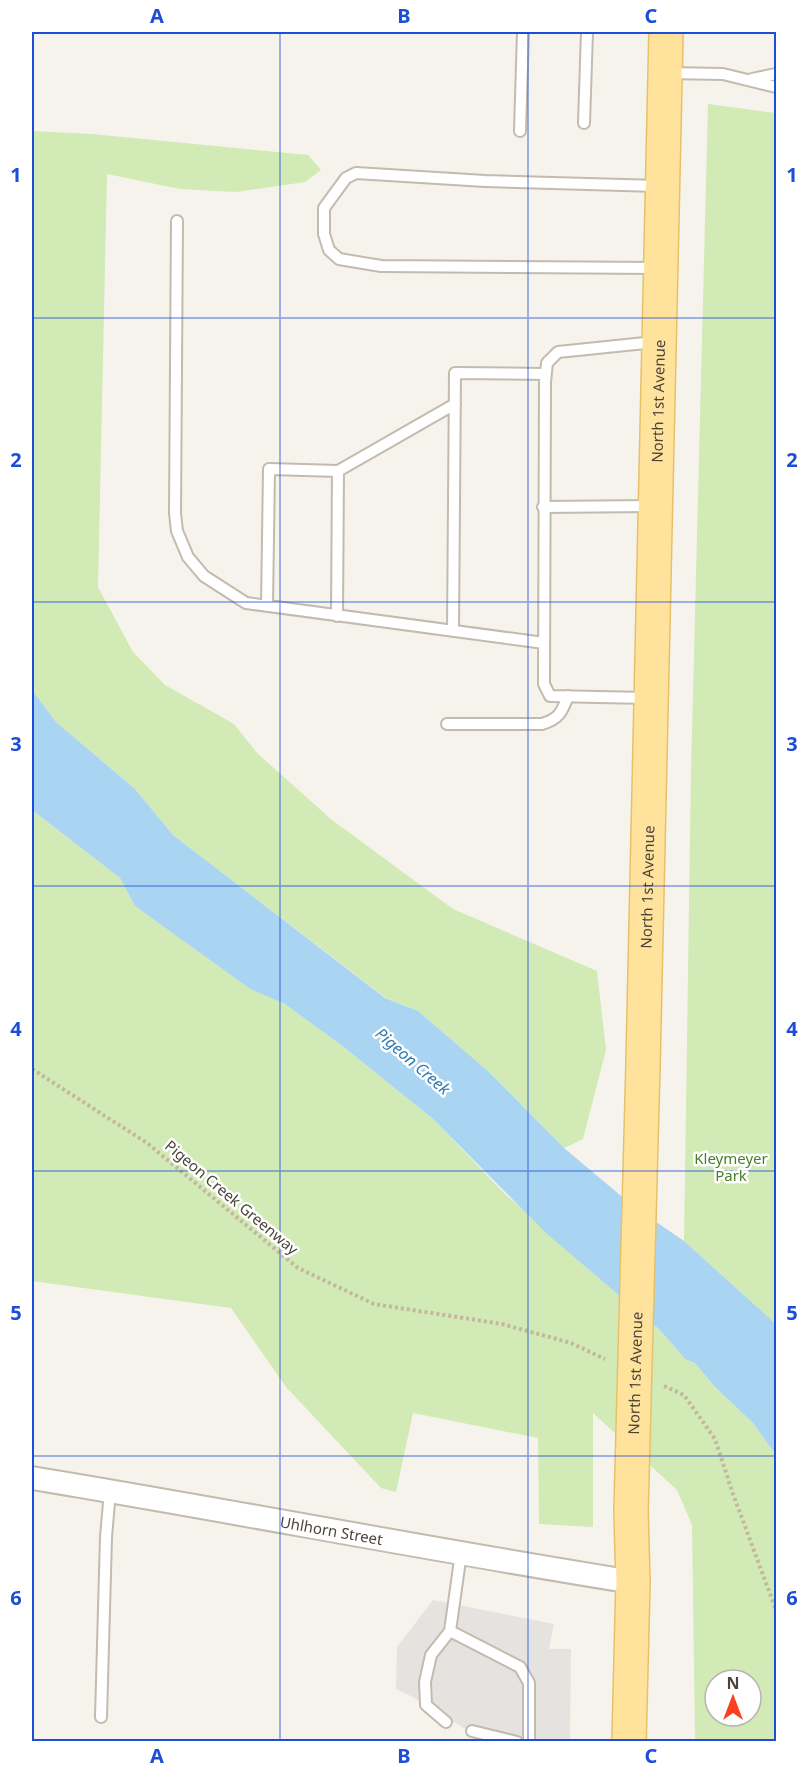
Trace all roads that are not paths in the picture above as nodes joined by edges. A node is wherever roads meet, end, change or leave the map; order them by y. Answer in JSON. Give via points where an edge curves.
{"nodes":[{"id":1,"x":523,"y":32,"type":"edge"},
{"id":2,"x":587,"y":32,"type":"edge"},
{"id":3,"x":666,"y":32,"type":"edge"},
{"id":4,"x":665,"y":73,"type":"junction"},
{"id":5,"x":777,"y":74,"type":"edge"},
{"id":6,"x":748,"y":80,"type":"junction"},
{"id":7,"x":777,"y":87,"type":"edge"},
{"id":8,"x":584,"y":123,"type":"dead end"},
{"id":9,"x":520,"y":131,"type":"dead end"},
{"id":10,"x":662,"y":186,"type":"junction"},
{"id":11,"x":177,"y":221,"type":"dead end"},
{"id":12,"x":660,"y":268,"type":"junction"},
{"id":13,"x":658,"y":342,"type":"junction"},
{"id":14,"x":546,"y":374,"type":"junction"},
{"id":15,"x":455,"y":404,"type":"junction"},
{"id":16,"x":338,"y":471,"type":"junction"},
{"id":17,"x":655,"y":506,"type":"junction"},
{"id":18,"x":543,"y":507,"type":"junction"},
{"id":19,"x":267,"y":606,"type":"junction"},
{"id":20,"x":337,"y":616,"type":"junction"},
{"id":21,"x":453,"y":631,"type":"junction"},
{"id":22,"x":544,"y":643,"type":"junction"},
{"id":23,"x":568,"y":696,"type":"junction"},
{"id":24,"x":651,"y":698,"type":"junction"},
{"id":25,"x":447,"y":724,"type":"dead end"},
{"id":26,"x":32,"y":1478,"type":"edge"},
{"id":27,"x":110,"y":1491,"type":"junction"},
{"id":28,"x":461,"y":1553,"type":"junction"},
{"id":29,"x":633,"y":1582,"type":"junction"},
{"id":30,"x":450,"y":1631,"type":"junction"},
{"id":31,"x":101,"y":1717,"type":"dead end"},
{"id":32,"x":446,"y":1722,"type":"dead end"},
{"id":33,"x":471,"y":1731,"type":"dead end"},
{"id":34,"x":517,"y":1742,"type":"edge"},
{"id":35,"x":529,"y":1742,"type":"edge"},
{"id":36,"x":629,"y":1742,"type":"edge"}],
"edges":[{"from":1,"to":9,"type":"lane"},
{"from":2,"to":8,"type":"lane"},
{"from":3,"to":4,"type":"main road","name":"North 1st Avenue"},
{"from":4,"to":6,"type":"lane","via":[[723,74]]},
{"from":4,"to":10,"type":"main road","name":"North 1st Avenue"},
{"from":5,"to":6,"type":"lane"},
{"from":6,"to":7,"type":"lane"},
{"from":10,"to":12,"type":"main road","name":"North 1st Avenue"},
{"from":10,"to":12,"type":"lane","via":[[356,173],[346,178],[324,208],[324,234],[329,250],[339,260],[381,266]]},
{"from":11,"to":19,"type":"lane","via":[[177,531],[188,557],[204,576],[246,603]]},
{"from":12,"to":13,"type":"main road","name":"North 1st Avenue"},
{"from":13,"to":14,"type":"lane","via":[[558,352],[547,363]]},
{"from":13,"to":17,"type":"main road","name":"North 1st Avenue"},
{"from":14,"to":15,"type":"lane","via":[[455,373]]},
{"from":14,"to":18,"type":"lane"},
{"from":15,"to":16,"type":"lane"},
{"from":15,"to":21,"type":"lane"},
{"from":16,"to":19,"type":"lane","via":[[269,469]]},
{"from":16,"to":20,"type":"lane"},
{"from":17,"to":18,"type":"lane"},
{"from":17,"to":24,"type":"main road","name":"North 1st Avenue"},
{"from":18,"to":22,"type":"lane"},
{"from":19,"to":20,"type":"lane"},
{"from":20,"to":21,"type":"lane"},
{"from":21,"to":22,"type":"lane"},
{"from":22,"to":23,"type":"lane","via":[[544,684],[550,696]]},
{"from":23,"to":24,"type":"lane"},
{"from":23,"to":25,"type":"lane","via":[[562,713],[542,724]]},
{"from":24,"to":29,"type":"main road","name":"North 1st Avenue","bridge":true,"via":[[631,1511]]},
{"from":26,"to":27,"type":"street","name":"Uhlhorn Street"},
{"from":27,"to":28,"type":"street","name":"Uhlhorn Street"},
{"from":27,"to":31,"type":"lane"},
{"from":28,"to":29,"type":"street","name":"Uhlhorn Street"},
{"from":28,"to":30,"type":"lane"},
{"from":29,"to":36,"type":"main road","name":"North 1st Avenue"},
{"from":30,"to":32,"type":"lane","via":[[431,1655],[425,1682],[426,1705]]},
{"from":30,"to":35,"type":"lane","via":[[520,1668],[529,1683]]},
{"from":33,"to":34,"type":"lane"}]}
